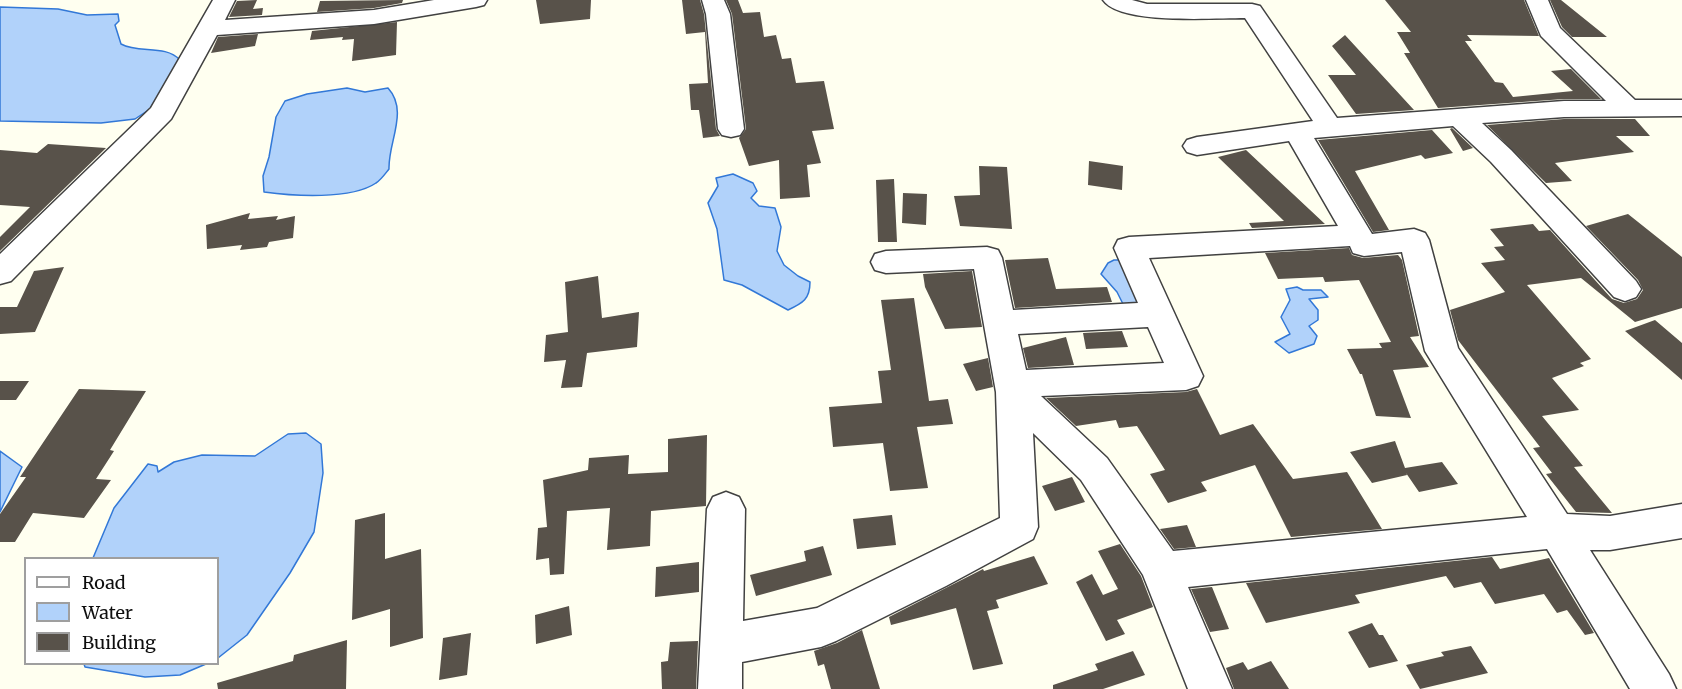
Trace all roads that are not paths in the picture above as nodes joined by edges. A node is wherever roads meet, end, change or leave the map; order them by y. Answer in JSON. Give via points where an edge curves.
{"nodes":[{"id":1,"x":224,"y":0,"type":"edge"},
{"id":2,"x":476,"y":0,"type":"edge"},
{"id":3,"x":713,"y":0,"type":"edge"},
{"id":4,"x":1114,"y":0,"type":"edge"},
{"id":5,"x":1537,"y":0,"type":"edge"},
{"id":6,"x":210,"y":28,"type":"junction"},
{"id":7,"x":1628,"y":108,"type":"junction"},
{"id":8,"x":1682,"y":108,"type":"edge"},
{"id":9,"x":1459,"y":117,"type":"junction"},
{"id":10,"x":1330,"y":127,"type":"junction"},
{"id":11,"x":731,"y":129,"type":"dead end"},
{"id":12,"x":1297,"y":132,"type":"junction"},
{"id":13,"x":1197,"y":146,"type":"dead end"},
{"id":14,"x":1358,"y":235,"type":"junction"},
{"id":15,"x":886,"y":262,"type":"dead end"},
{"id":16,"x":0,"y":273,"type":"edge"},
{"id":17,"x":1625,"y":289,"type":"dead end"},
{"id":18,"x":1159,"y":314,"type":"junction"},
{"id":19,"x":1000,"y":323,"type":"junction"},
{"id":20,"x":1012,"y":388,"type":"junction"},
{"id":21,"x":726,"y":509,"type":"dead end"},
{"id":22,"x":1682,"y":521,"type":"edge"},
{"id":23,"x":1557,"y":531,"type":"junction"},
{"id":24,"x":1162,"y":571,"type":"junction"},
{"id":25,"x":721,"y":645,"type":"junction"},
{"id":26,"x":720,"y":689,"type":"edge"},
{"id":27,"x":1209,"y":689,"type":"edge"},
{"id":28,"x":1654,"y":689,"type":"edge"}],
"edges":[{"from":1,"to":6,"type":"street"},
{"from":2,"to":6,"type":"street","via":[[374,17]]},
{"from":3,"to":11,"type":"street","via":[[718,14]]},
{"from":4,"to":10,"type":"street","via":[[1148,11],[1252,11]]},
{"from":5,"to":7,"type":"street","via":[[1549,31]]},
{"from":6,"to":16,"type":"street","via":[[162,113]]},
{"from":7,"to":8,"type":"street"},
{"from":7,"to":9,"type":"street"},
{"from":9,"to":10,"type":"street"},
{"from":9,"to":17,"type":"street","via":[[1501,156]]},
{"from":10,"to":12,"type":"street"},
{"from":12,"to":13,"type":"street"},
{"from":12,"to":14,"type":"street"},
{"from":14,"to":18,"type":"street","via":[[1129,248]]},
{"from":14,"to":23,"type":"street","via":[[1365,245],[1414,240],[1442,351]]},
{"from":15,"to":19,"type":"street","via":[[987,258]]},
{"from":18,"to":19,"type":"street"},
{"from":18,"to":20,"type":"street","via":[[1186,375]]},
{"from":19,"to":20,"type":"street"},
{"from":20,"to":24,"type":"street","via":[[1094,469]]},
{"from":20,"to":25,"type":"street","via":[[1018,527],[821,627]]},
{"from":21,"to":25,"type":"street"},
{"from":22,"to":23,"type":"street","via":[[1610,533]]},
{"from":23,"to":24,"type":"street"},
{"from":23,"to":28,"type":"street"},
{"from":24,"to":27,"type":"street"},
{"from":25,"to":26,"type":"street"}]}
